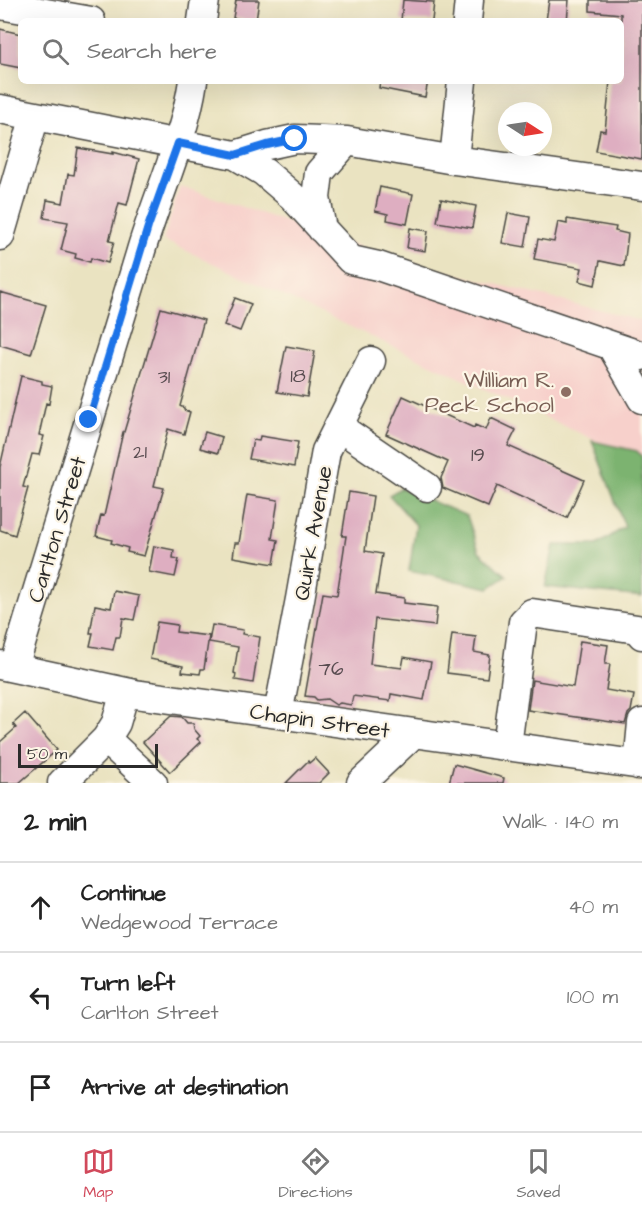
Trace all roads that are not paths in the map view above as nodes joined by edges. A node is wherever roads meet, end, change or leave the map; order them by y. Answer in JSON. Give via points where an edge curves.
{"nodes":[{"id":1,"x":205,"y":0,"type":"edge"},
{"id":2,"x":469,"y":0,"type":"edge"},
{"id":3,"x":0,"y":5,"type":"edge"},
{"id":4,"x":74,"y":18,"type":"edge"},
{"id":5,"x":202,"y":18,"type":"edge"},
{"id":6,"x":467,"y":18,"type":"edge"},
{"id":7,"x":193,"y":84,"type":"edge"},
{"id":8,"x":462,"y":84,"type":"edge"},
{"id":9,"x":0,"y":109,"type":"edge"},
{"id":10,"x":35,"y":116,"type":"junction"},
{"id":11,"x":347,"y":141,"type":"junction"},
{"id":12,"x":178,"y":143,"type":"junction"},
{"id":13,"x":235,"y":155,"type":"junction"},
{"id":14,"x":454,"y":160,"type":"junction"},
{"id":15,"x":642,"y":186,"type":"edge"},
{"id":16,"x":322,"y":229,"type":"junction"},
{"id":17,"x":0,"y":236,"type":"edge"},
{"id":18,"x":612,"y":347,"type":"junction"},
{"id":19,"x":642,"y":356,"type":"edge"},
{"id":20,"x":371,"y":361,"type":"dead end"},
{"id":21,"x":642,"y":399,"type":"edge"},
{"id":22,"x":339,"y":427,"type":"junction"},
{"id":23,"x":427,"y":487,"type":"dead end"},
{"id":24,"x":642,"y":635,"type":"edge"},
{"id":25,"x":7,"y":666,"type":"edge"},
{"id":26,"x":125,"y":692,"type":"junction"},
{"id":27,"x":278,"y":714,"type":"junction"},
{"id":28,"x":642,"y":723,"type":"edge"},
{"id":29,"x":414,"y":733,"type":"junction"},
{"id":30,"x":106,"y":739,"type":"junction"},
{"id":31,"x":507,"y":746,"type":"junction"},
{"id":32,"x":640,"y":765,"type":"edge"},
{"id":33,"x":79,"y":778,"type":"edge"},
{"id":34,"x":153,"y":783,"type":"edge"},
{"id":35,"x":361,"y":783,"type":"edge"}],
"edges":[{"from":1,"to":5,"type":"street"},
{"from":2,"to":6,"type":"street"},
{"from":3,"to":4,"type":"street"},
{"from":7,"to":12,"type":"street","name":"Carlton Street"},
{"from":8,"to":14,"type":"street"},
{"from":9,"to":10,"type":"street"},
{"from":10,"to":12,"type":"street"},
{"from":10,"to":17,"type":"street"},
{"from":11,"to":13,"type":"street","via":[[295,139]]},
{"from":11,"to":14,"type":"street"},
{"from":11,"to":16,"type":"street","via":[[319,173],[316,198]]},
{"from":12,"to":13,"type":"street"},
{"from":12,"to":25,"type":"street","name":"Carlton Street"},
{"from":13,"to":16,"type":"street","via":[[264,172]]},
{"from":14,"to":15,"type":"street"},
{"from":16,"to":18,"type":"street","via":[[351,260]]},
{"from":18,"to":19,"type":"street"},
{"from":18,"to":21,"type":"street"},
{"from":20,"to":22,"type":"street","name":"Quirk Avenue"},
{"from":22,"to":23,"type":"street"},
{"from":22,"to":27,"type":"street","name":"Quirk Avenue","via":[[326,451]]},
{"from":24,"to":31,"type":"street","via":[[637,629],[532,613],[523,622]]},
{"from":25,"to":26,"type":"street","name":"Chapin Street"},
{"from":26,"to":27,"type":"street","name":"Chapin Street"},
{"from":26,"to":30,"type":"street","via":[[116,723]]},
{"from":27,"to":29,"type":"street","name":"Chapin Street"},
{"from":28,"to":32,"type":"street"},
{"from":29,"to":31,"type":"street","name":"Chapin Street"},
{"from":29,"to":35,"type":"street"},
{"from":30,"to":33,"type":"street"},
{"from":30,"to":34,"type":"street"},
{"from":31,"to":32,"type":"street","name":"Chapin Street"}]}
